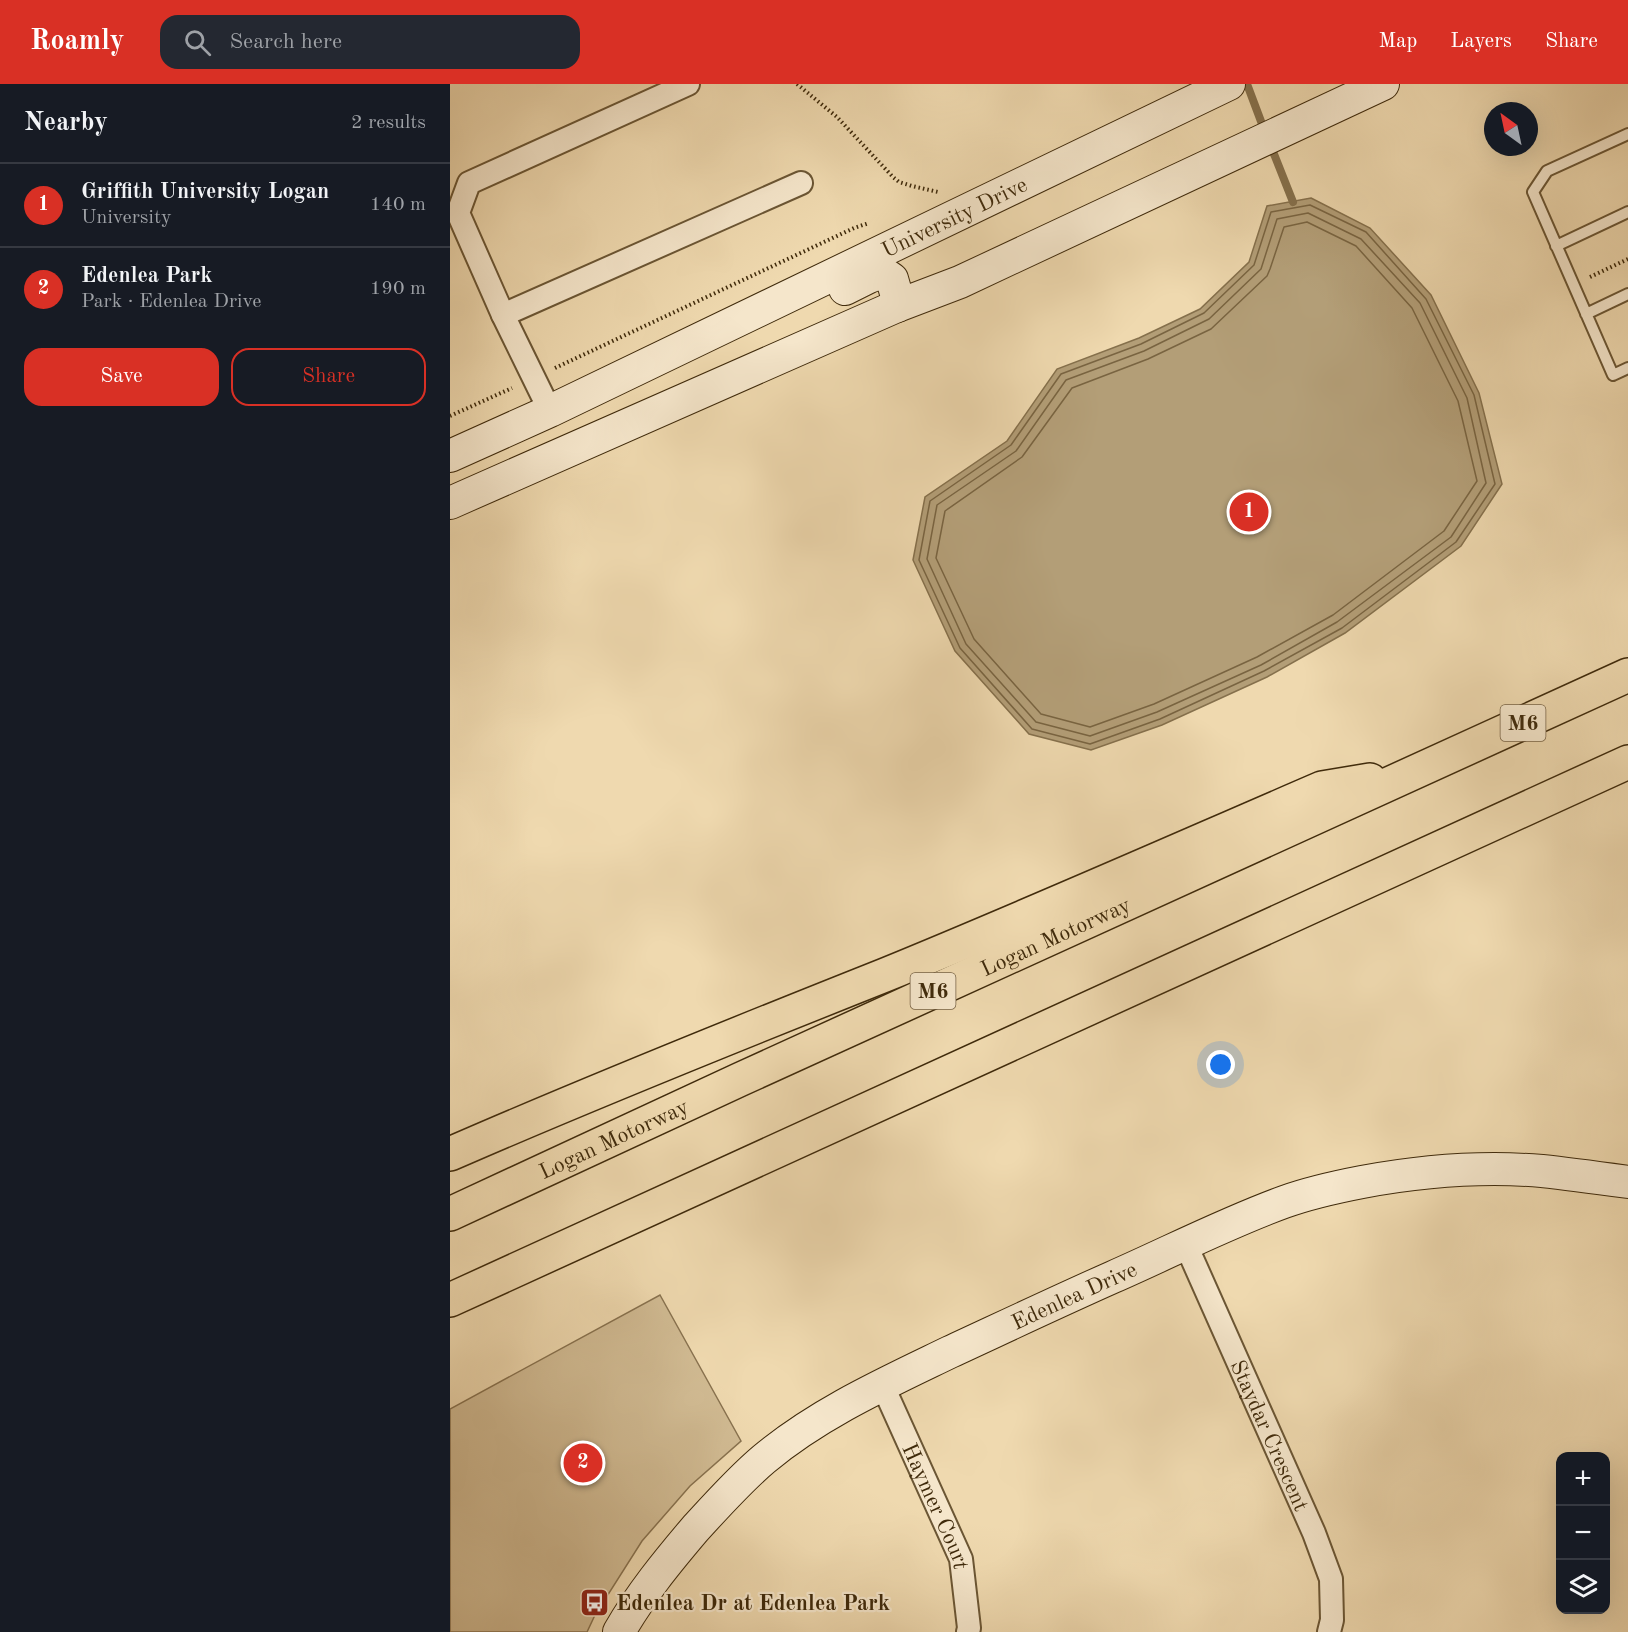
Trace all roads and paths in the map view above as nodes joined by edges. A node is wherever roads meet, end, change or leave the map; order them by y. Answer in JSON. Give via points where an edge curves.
{"nodes":[{"id":1,"x":688,"y":84,"type":"edge"},
{"id":2,"x":797,"y":84,"type":"edge"},
{"id":3,"x":1229,"y":84,"type":"edge"},
{"id":4,"x":1383,"y":84,"type":"edge"},
{"id":5,"x":1628,"y":134,"type":"edge"},
{"id":6,"x":801,"y":183,"type":"dead end"},
{"id":7,"x":946,"y":194,"type":"dead end"},
{"id":8,"x":1628,"y":212,"type":"edge"},
{"id":9,"x":1556,"y":246,"type":"junction"},
{"id":10,"x":1628,"y":260,"type":"edge"},
{"id":11,"x":1573,"y":285,"type":"junction"},
{"id":12,"x":1628,"y":294,"type":"edge"},
{"id":13,"x":897,"y":306,"type":"junction"},
{"id":14,"x":1586,"y":314,"type":"junction"},
{"id":15,"x":503,"y":315,"type":"junction"},
{"id":16,"x":678,"y":348,"type":"junction"},
{"id":17,"x":1628,"y":368,"type":"edge"},
{"id":18,"x":550,"y":411,"type":"junction"},
{"id":19,"x":450,"y":456,"type":"edge"},
{"id":20,"x":450,"y":503,"type":"edge"},
{"id":21,"x":1628,"y":675,"type":"edge"},
{"id":22,"x":1628,"y":762,"type":"edge"},
{"id":23,"x":1418,"y":771,"type":"junction"},
{"id":24,"x":450,"y":1154,"type":"edge"},
{"id":25,"x":1628,"y":1182,"type":"edge"},
{"id":26,"x":450,"y":1214,"type":"edge"},
{"id":27,"x":1186,"y":1245,"type":"junction"},
{"id":28,"x":450,"y":1300,"type":"edge"},
{"id":29,"x":882,"y":1384,"type":"junction"},
{"id":30,"x":619,"y":1632,"type":"edge"},
{"id":31,"x":968,"y":1632,"type":"edge"},
{"id":32,"x":1329,"y":1632,"type":"edge"}],
"edges":[{"from":1,"to":15,"type":"street","via":[[469,183],[458,213]]},
{"from":2,"to":7,"type":"path","via":[[837,117],[892,177]]},
{"from":3,"to":16,"type":"street","name":"University Drive"},
{"from":4,"to":13,"type":"street","via":[[960,282]]},
{"from":5,"to":9,"type":"lane","via":[[1547,171],[1533,192]]},
{"from":6,"to":15,"type":"street"},
{"from":8,"to":9,"type":"lane"},
{"from":9,"to":11,"type":"lane"},
{"from":10,"to":11,"type":"path"},
{"from":11,"to":14,"type":"lane"},
{"from":12,"to":14,"type":"lane"},
{"from":13,"to":16,"type":"street","name":"University Drive","via":[[892,279],[882,272],[765,329]]},
{"from":13,"to":20,"type":"street"},
{"from":14,"to":17,"type":"lane","via":[[1613,375]]},
{"from":15,"to":18,"type":"street"},
{"from":16,"to":18,"type":"street","name":"University Drive"},
{"from":18,"to":19,"type":"street","name":"University Drive"},
{"from":21,"to":23,"type":"highway","name":"Logan Motorway","number":"M6"},
{"from":22,"to":28,"type":"highway"},
{"from":23,"to":24,"type":"highway","via":[[1322,788]]},
{"from":23,"to":26,"type":"highway","name":"Logan Motorway","number":"M6"},
{"from":25,"to":27,"type":"street","name":"Edenlea Drive","via":[[1497,1169],[1405,1175],[1285,1202]]},
{"from":27,"to":29,"type":"street","name":"Edenlea Drive"},
{"from":27,"to":32,"type":"street","name":"Staydar Crescent","via":[[1331,1579]]},
{"from":29,"to":30,"type":"street","name":"Edenlea Drive","via":[[802,1432],[728,1493],[666,1563]]},
{"from":29,"to":31,"type":"street","name":"Haymer Court","via":[[961,1559]]}]}
